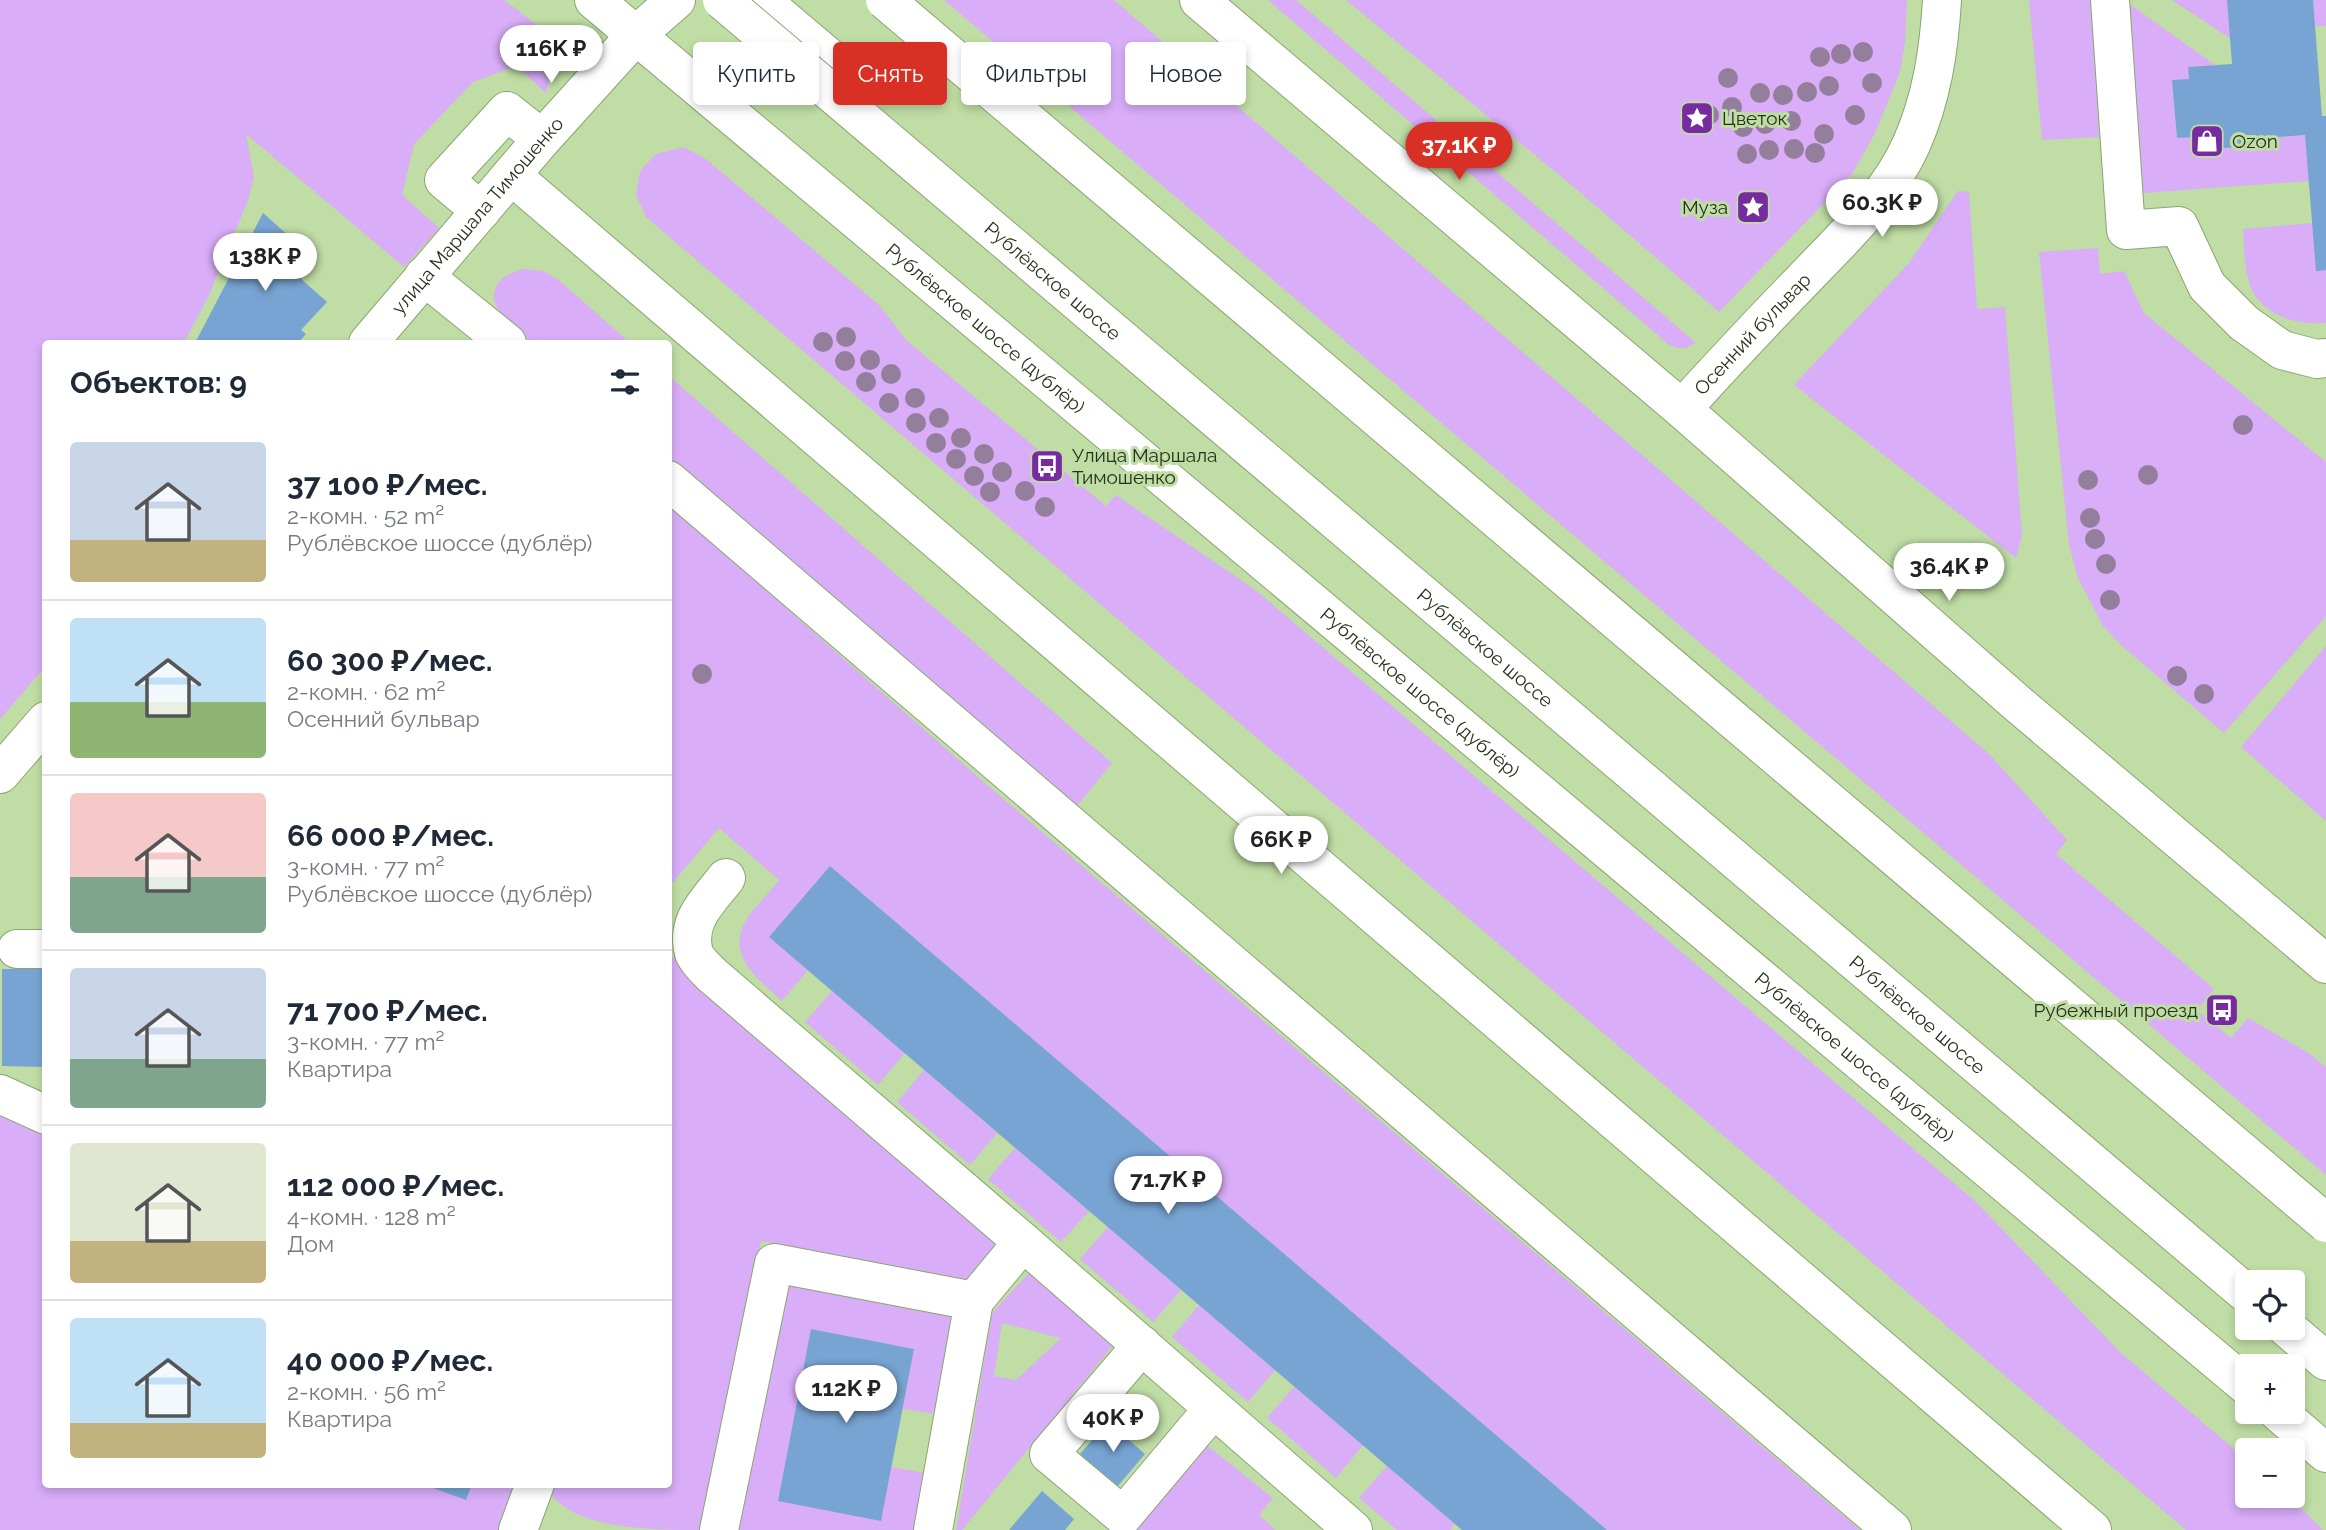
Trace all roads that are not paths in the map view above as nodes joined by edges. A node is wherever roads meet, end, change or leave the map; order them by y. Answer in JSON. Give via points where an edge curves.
{"nodes":[{"id":1,"x":594,"y":0,"type":"edge"},
{"id":2,"x":676,"y":0,"type":"edge"},
{"id":3,"x":722,"y":0,"type":"edge"},
{"id":4,"x":761,"y":0,"type":"edge"},
{"id":5,"x":885,"y":0,"type":"edge"},
{"id":6,"x":1199,"y":0,"type":"edge"},
{"id":7,"x":1942,"y":0,"type":"edge"},
{"id":8,"x":2110,"y":0,"type":"edge"},
{"id":9,"x":636,"y":35,"type":"junction"},
{"id":10,"x":833,"y":61,"type":"edge"},
{"id":11,"x":542,"y":139,"type":"junction"},
{"id":12,"x":511,"y":174,"type":"junction"},
{"id":13,"x":481,"y":211,"type":"junction"},
{"id":14,"x":425,"y":276,"type":"junction"},
{"id":15,"x":371,"y":340,"type":"edge"},
{"id":16,"x":503,"y":340,"type":"edge"},
{"id":17,"x":2326,"y":358,"type":"edge"},
{"id":18,"x":1682,"y":409,"type":"junction"},
{"id":19,"x":672,"y":483,"type":"edge"},
{"id":20,"x":42,"y":726,"type":"edge"},
{"id":21,"x":0,"y":774,"type":"edge"},
{"id":22,"x":726,"y":878,"type":"dead end"},
{"id":23,"x":2326,"y":964,"type":"edge"},
{"id":24,"x":0,"y":1094,"type":"edge"},
{"id":25,"x":42,"y":1113,"type":"edge"},
{"id":26,"x":2326,"y":1223,"type":"edge"},
{"id":27,"x":1023,"y":1242,"type":"junction"},
{"id":28,"x":2235,"y":1284,"type":"edge"},
{"id":29,"x":974,"y":1301,"type":"junction"},
{"id":30,"x":2301,"y":1340,"type":"edge"},
{"id":31,"x":1142,"y":1345,"type":"junction"},
{"id":32,"x":2326,"y":1362,"type":"edge"},
{"id":33,"x":2235,"y":1376,"type":"edge"},
{"id":34,"x":1213,"y":1409,"type":"junction"},
{"id":35,"x":2292,"y":1424,"type":"edge"},
{"id":36,"x":2326,"y":1453,"type":"edge"},
{"id":37,"x":534,"y":1488,"type":"edge"},
{"id":38,"x":519,"y":1530,"type":"edge"},
{"id":39,"x":719,"y":1530,"type":"edge"},
{"id":40,"x":933,"y":1530,"type":"edge"},
{"id":41,"x":1353,"y":1530,"type":"edge"},
{"id":42,"x":1892,"y":1530,"type":"edge"},
{"id":43,"x":2092,"y":1530,"type":"edge"}],
"edges":[{"from":1,"to":9,"type":"main road","name":"Рублёвское шоссе (дублёр)"},
{"from":2,"to":9,"type":"main road","name":"улица Маршала Тимошенко"},
{"from":3,"to":28,"type":"main road","name":"Рублёвское шоссе","bridge":true},
{"from":4,"to":10,"type":"main road"},
{"from":5,"to":26,"type":"main road","bridge":true},
{"from":6,"to":18,"type":"main road"},
{"from":7,"to":18,"type":"main road","name":"Осенний бульвар","via":[[1929,97],[1912,144],[1892,180]]},
{"from":8,"to":17,"type":"main road","via":[[2126,230],[2179,226],[2207,286],[2244,323],[2282,350]]},
{"from":9,"to":11,"type":"main road","name":"улица Маршала Тимошенко"},
{"from":9,"to":33,"type":"main road","name":"Рублёвское шоссе (дублёр)"},
{"from":11,"to":12,"type":"main road","name":"улица Маршала Тимошенко"},
{"from":11,"to":13,"type":"main road","via":[[507,111],[444,180]]},
{"from":12,"to":13,"type":"main road","name":"улица Маршала Тимошенко"},
{"from":12,"to":43,"type":"main road"},
{"from":13,"to":14,"type":"main road","name":"улица Маршала Тимошенко"},
{"from":14,"to":15,"type":"main road","name":"улица Маршала Тимошенко"},
{"from":14,"to":16,"type":"main road"},
{"from":18,"to":23,"type":"main road","via":[[2018,704]]},
{"from":19,"to":42,"type":"main road"},
{"from":20,"to":21,"type":"main road"},
{"from":22,"to":27,"type":"main road","via":[[699,911],[692,929],[695,955],[712,975]]},
{"from":24,"to":25,"type":"main road"},
{"from":27,"to":29,"type":"main road"},
{"from":27,"to":31,"type":"main road"},
{"from":29,"to":39,"type":"main road","via":[[774,1263]]},
{"from":29,"to":40,"type":"main road"},
{"from":30,"to":32,"type":"main road"},
{"from":31,"to":34,"type":"main road"},
{"from":31,"to":34,"type":"main road","via":[[1049,1454],[1123,1517]]},
{"from":34,"to":41,"type":"main road"},
{"from":35,"to":36,"type":"main road"},
{"from":37,"to":38,"type":"main road"}]}
